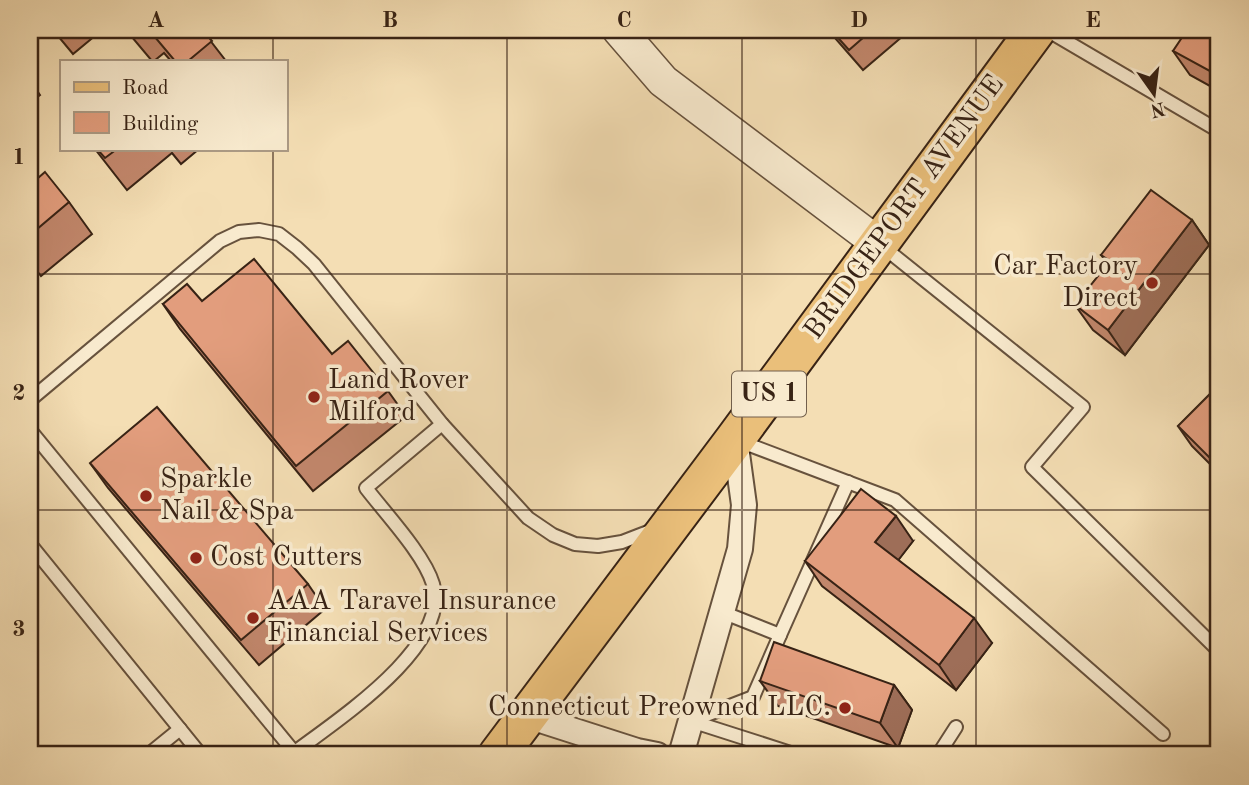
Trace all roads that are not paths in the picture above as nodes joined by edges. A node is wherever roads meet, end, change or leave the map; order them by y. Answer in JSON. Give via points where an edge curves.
{"nodes":[{"id":1,"x":619,"y":30,"type":"edge"},
{"id":2,"x":1036,"y":30,"type":"edge"},
{"id":3,"x":1047,"y":30,"type":"edge"},
{"id":4,"x":1219,"y":131,"type":"edge"},
{"id":5,"x":879,"y":244,"type":"junction"},
{"id":6,"x":30,"y":400,"type":"edge"},
{"id":7,"x":442,"y":424,"type":"junction"},
{"id":8,"x":30,"y":430,"type":"edge"},
{"id":9,"x":735,"y":439,"type":"junction"},
{"id":10,"x":848,"y":482,"type":"junction"},
{"id":11,"x":674,"y":518,"type":"junction"},
{"id":12,"x":30,"y":544,"type":"edge"},
{"id":13,"x":722,"y":612,"type":"junction"},
{"id":14,"x":780,"y":635,"type":"junction"},
{"id":15,"x":1219,"y":651,"type":"edge"},
{"id":16,"x":528,"y":716,"type":"junction"},
{"id":17,"x":691,"y":721,"type":"junction"},
{"id":18,"x":956,"y":727,"type":"dead end"},
{"id":19,"x":180,"y":730,"type":"junction"},
{"id":20,"x":1163,"y":734,"type":"dead end"},
{"id":21,"x":292,"y":754,"type":"edge"},
{"id":22,"x":148,"y":755,"type":"edge"},
{"id":23,"x":201,"y":755,"type":"edge"},
{"id":24,"x":498,"y":755,"type":"edge"},
{"id":25,"x":657,"y":755,"type":"edge"},
{"id":26,"x":681,"y":755,"type":"edge"},
{"id":27,"x":797,"y":755,"type":"edge"},
{"id":28,"x":938,"y":755,"type":"edge"}],
"edges":[{"from":1,"to":5,"type":"street","via":[[663,81]]},
{"from":2,"to":5,"type":"main road","name":"BRIDGEPORT AVENUE","number":"US 1"},
{"from":3,"to":4,"type":"lane"},
{"from":5,"to":9,"type":"main road","name":"BRIDGEPORT AVENUE","number":"US 1"},
{"from":5,"to":15,"type":"lane","via":[[1083,407],[1032,467]]},
{"from":6,"to":7,"type":"lane","via":[[220,241],[239,232],[259,230],[279,234],[314,264]]},
{"from":7,"to":11,"type":"lane","via":[[528,518],[575,544],[598,546],[643,535]]},
{"from":7,"to":21,"type":"lane","via":[[366,488],[425,566],[435,595],[433,618],[420,643],[386,681]]},
{"from":8,"to":21,"type":"lane"},
{"from":9,"to":10,"type":"lane"},
{"from":9,"to":11,"type":"main road","name":"BRIDGEPORT AVENUE","number":"US 1"},
{"from":9,"to":13,"type":"street","via":[[744,505],[740,549]]},
{"from":10,"to":14,"type":"lane"},
{"from":10,"to":20,"type":"lane","via":[[895,500]]},
{"from":11,"to":16,"type":"main road","name":"BRIDGEPORT AVENUE","number":"US 1"},
{"from":12,"to":19,"type":"lane"},
{"from":13,"to":14,"type":"lane"},
{"from":13,"to":17,"type":"street"},
{"from":14,"to":17,"type":"lane","via":[[753,697]]},
{"from":16,"to":24,"type":"main road","name":"BRIDGEPORT AVENUE","number":"US 1"},
{"from":16,"to":25,"type":"street"},
{"from":17,"to":26,"type":"street"},
{"from":17,"to":27,"type":"lane"},
{"from":18,"to":28,"type":"lane"},
{"from":19,"to":22,"type":"lane"},
{"from":19,"to":23,"type":"lane"}]}
